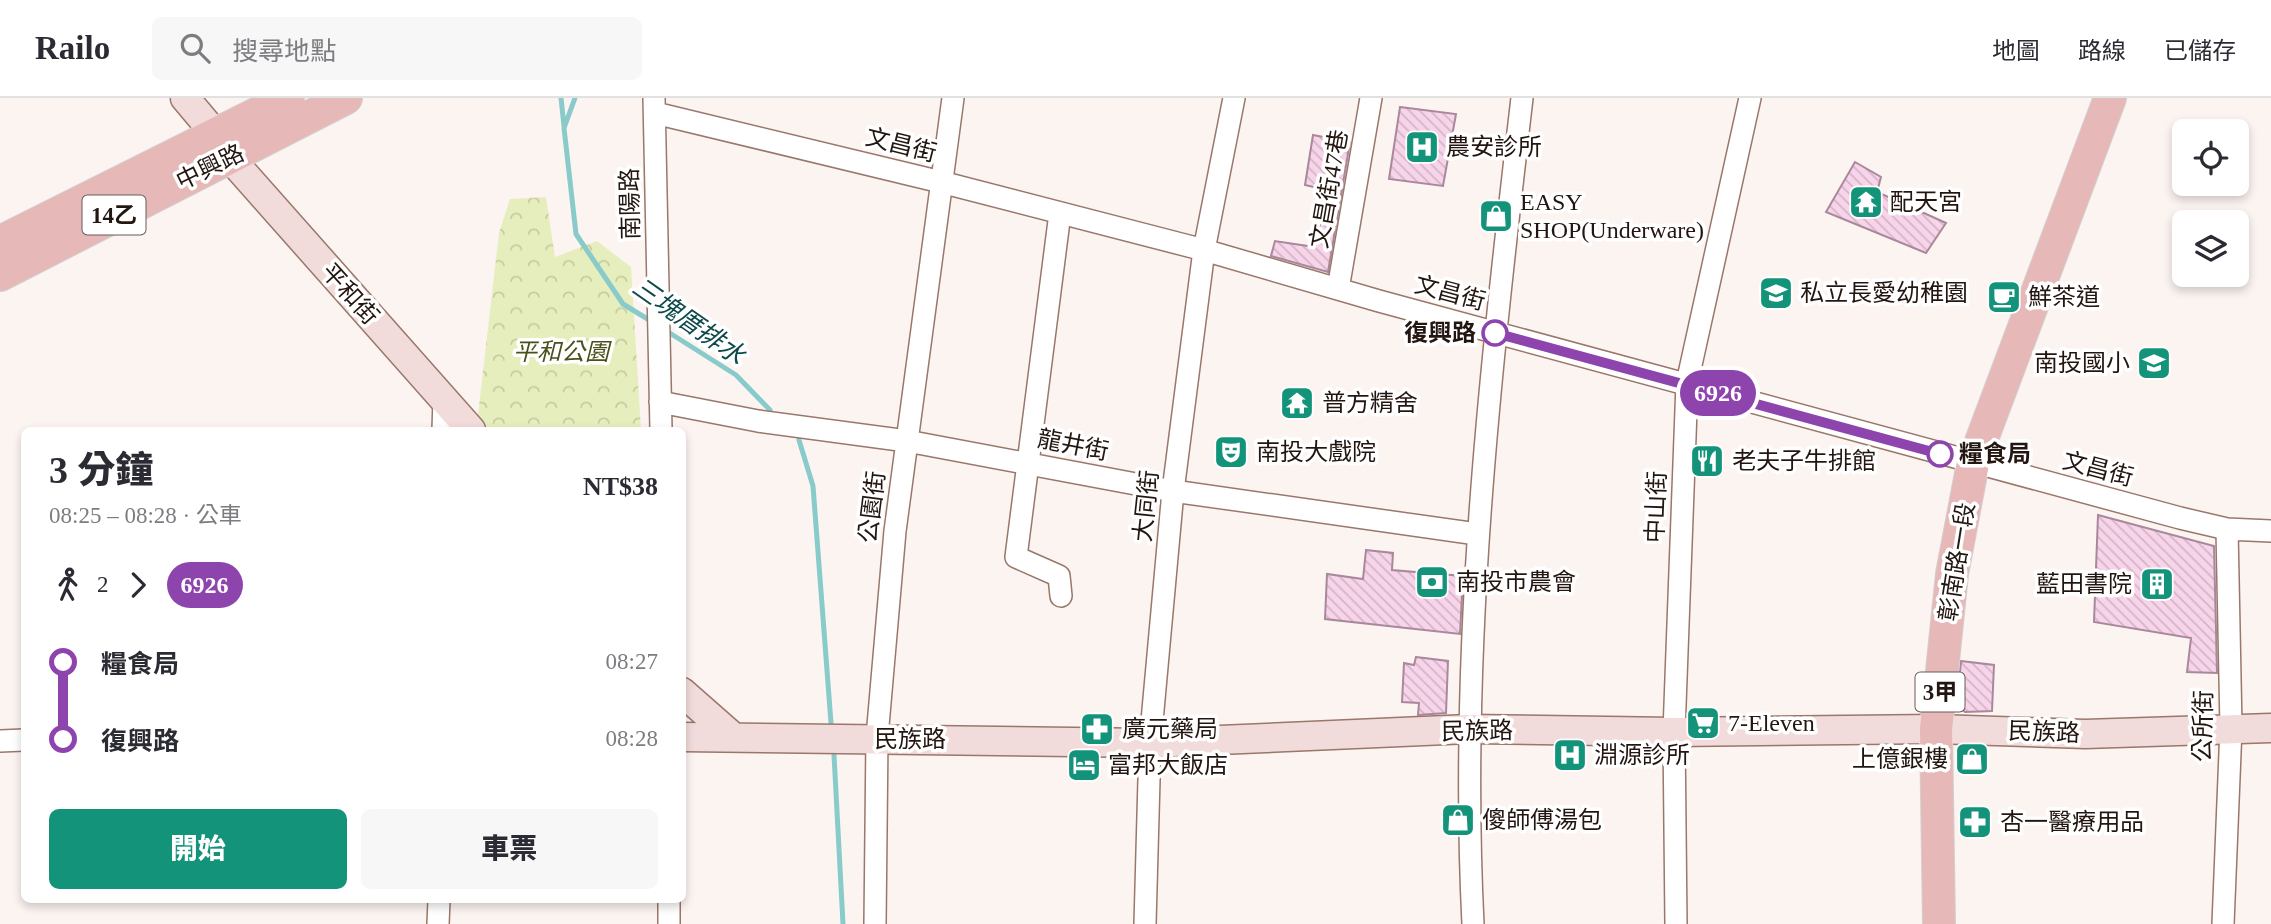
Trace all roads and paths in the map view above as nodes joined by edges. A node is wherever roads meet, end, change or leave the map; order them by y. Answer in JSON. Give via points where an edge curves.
{"nodes":[{"id":1,"x":185,"y":98,"type":"edge"},
{"id":2,"x":288,"y":98,"type":"edge"},
{"id":3,"x":346,"y":98,"type":"edge"},
{"id":4,"x":953,"y":98,"type":"edge"},
{"id":5,"x":1234,"y":98,"type":"edge"},
{"id":6,"x":1371,"y":98,"type":"edge"},
{"id":7,"x":1522,"y":98,"type":"edge"},
{"id":8,"x":1750,"y":98,"type":"edge"},
{"id":9,"x":2110,"y":98,"type":"edge"},
{"id":10,"x":655,"y":105,"type":"edge"},
{"id":11,"x":223,"y":147,"type":"junction"},
{"id":12,"x":942,"y":182,"type":"junction"},
{"id":13,"x":1060,"y":213,"type":"junction"},
{"id":14,"x":0,"y":242,"type":"edge"},
{"id":15,"x":1203,"y":250,"type":"junction"},
{"id":16,"x":0,"y":275,"type":"edge"},
{"id":17,"x":1338,"y":289,"type":"junction"},
{"id":18,"x":1495,"y":333,"type":"junction"},
{"id":19,"x":1687,"y":383,"type":"junction"},
{"id":20,"x":444,"y":399,"type":"junction"},
{"id":21,"x":660,"y":402,"type":"junction"},
{"id":22,"x":443,"y":427,"type":"edge"},
{"id":23,"x":468,"y":427,"type":"edge"},
{"id":24,"x":661,"y":427,"type":"edge"},
{"id":25,"x":906,"y":441,"type":"junction"},
{"id":26,"x":1027,"y":463,"type":"junction"},
{"id":27,"x":1973,"y":463,"type":"junction"},
{"id":28,"x":1173,"y":491,"type":"junction"},
{"id":29,"x":2227,"y":529,"type":"junction"},
{"id":30,"x":2271,"y":531,"type":"edge"},
{"id":31,"x":1476,"y":534,"type":"junction"},
{"id":32,"x":1061,"y":596,"type":"dead end"},
{"id":33,"x":686,"y":696,"type":"edge"},
{"id":34,"x":2271,"y":728,"type":"edge"},
{"id":35,"x":1469,"y":729,"type":"junction"},
{"id":36,"x":1936,"y":729,"type":"junction"},
{"id":37,"x":2231,"y":729,"type":"junction"},
{"id":38,"x":1674,"y":732,"type":"junction"},
{"id":39,"x":732,"y":736,"type":"junction"},
{"id":40,"x":686,"y":737,"type":"edge"},
{"id":41,"x":877,"y":737,"type":"junction"},
{"id":42,"x":21,"y":740,"type":"edge"},
{"id":43,"x":0,"y":741,"type":"edge"},
{"id":44,"x":1150,"y":743,"type":"junction"},
{"id":45,"x":439,"y":903,"type":"edge"},
{"id":46,"x":669,"y":903,"type":"edge"},
{"id":47,"x":438,"y":924,"type":"edge"},
{"id":48,"x":668,"y":924,"type":"edge"},
{"id":49,"x":875,"y":924,"type":"edge"},
{"id":50,"x":1145,"y":924,"type":"edge"},
{"id":51,"x":1473,"y":924,"type":"edge"},
{"id":52,"x":1676,"y":924,"type":"edge"},
{"id":53,"x":1939,"y":924,"type":"edge"},
{"id":54,"x":2222,"y":924,"type":"edge"}],
"edges":[{"from":1,"to":11,"type":"main road","name":"平和街"},
{"from":2,"to":11,"type":"main road","name":"中興路","number":"14乙"},
{"from":3,"to":11,"type":"main road","name":"中興路","number":"14乙"},
{"from":4,"to":12,"type":"street","name":"公園街"},
{"from":5,"to":15,"type":"street","name":"大同街"},
{"from":6,"to":17,"type":"street","name":"文昌街47巷"},
{"from":7,"to":18,"type":"street"},
{"from":8,"to":19,"type":"street","name":"中山街"},
{"from":9,"to":27,"type":"main road","name":"彰南路一段","number":"3甲"},
{"from":10,"to":12,"type":"street","name":"文昌街"},
{"from":10,"to":21,"type":"street","name":"南陽路"},
{"from":11,"to":14,"type":"main road","name":"中興路","number":"14乙"},
{"from":11,"to":16,"type":"main road","name":"中興路","number":"14乙"},
{"from":11,"to":20,"type":"main road","name":"平和街"},
{"from":12,"to":13,"type":"street","name":"文昌街"},
{"from":12,"to":25,"type":"street","name":"公園街"},
{"from":13,"to":15,"type":"street","name":"文昌街"},
{"from":13,"to":26,"type":"street"},
{"from":15,"to":17,"type":"street","name":"文昌街"},
{"from":15,"to":28,"type":"street","name":"大同街"},
{"from":17,"to":18,"type":"street","name":"文昌街"},
{"from":18,"to":19,"type":"street","name":"文昌街"},
{"from":18,"to":31,"type":"street"},
{"from":19,"to":27,"type":"street","name":"文昌街"},
{"from":19,"to":38,"type":"street","name":"中山街"},
{"from":20,"to":22,"type":"street"},
{"from":20,"to":23,"type":"main road","name":"平和街"},
{"from":21,"to":24,"type":"street"},
{"from":21,"to":25,"type":"street","name":"龍井街"},
{"from":25,"to":26,"type":"street","name":"龍井街"},
{"from":25,"to":41,"type":"street","name":"公園街"},
{"from":26,"to":28,"type":"street","name":"龍井街"},
{"from":26,"to":32,"type":"street","via":[[1016,557],[1059,576]]},
{"from":27,"to":29,"type":"street","name":"文昌街"},
{"from":27,"to":36,"type":"main road","name":"彰南路一段","number":"3甲","via":[[1952,574]]},
{"from":28,"to":31,"type":"street","name":"龍井街"},
{"from":28,"to":44,"type":"street","name":"大同街"},
{"from":29,"to":30,"type":"street","name":"文昌街"},
{"from":29,"to":37,"type":"street","name":"公所街"},
{"from":31,"to":35,"type":"street"},
{"from":33,"to":39,"type":"main road"},
{"from":34,"to":37,"type":"main road","name":"民族路"},
{"from":35,"to":38,"type":"main road","name":"民族路"},
{"from":35,"to":44,"type":"main road","name":"民族路"},
{"from":35,"to":51,"type":"street"},
{"from":36,"to":37,"type":"main road","name":"民族路","via":[[2085,734]]},
{"from":36,"to":38,"type":"main road","name":"民族路"},
{"from":36,"to":53,"type":"main road","name":"彰南路一段","number":"3甲"},
{"from":37,"to":54,"type":"street","name":"公所街"},
{"from":38,"to":52,"type":"street","name":"中山街"},
{"from":39,"to":40,"type":"main road","name":"民族路"},
{"from":39,"to":41,"type":"main road","name":"民族路"},
{"from":41,"to":44,"type":"main road","name":"民族路"},
{"from":41,"to":49,"type":"street","name":"公園街"},
{"from":42,"to":43,"type":"street"},
{"from":44,"to":50,"type":"street","name":"大同街"},
{"from":45,"to":47,"type":"street"},
{"from":46,"to":48,"type":"street"}]}
